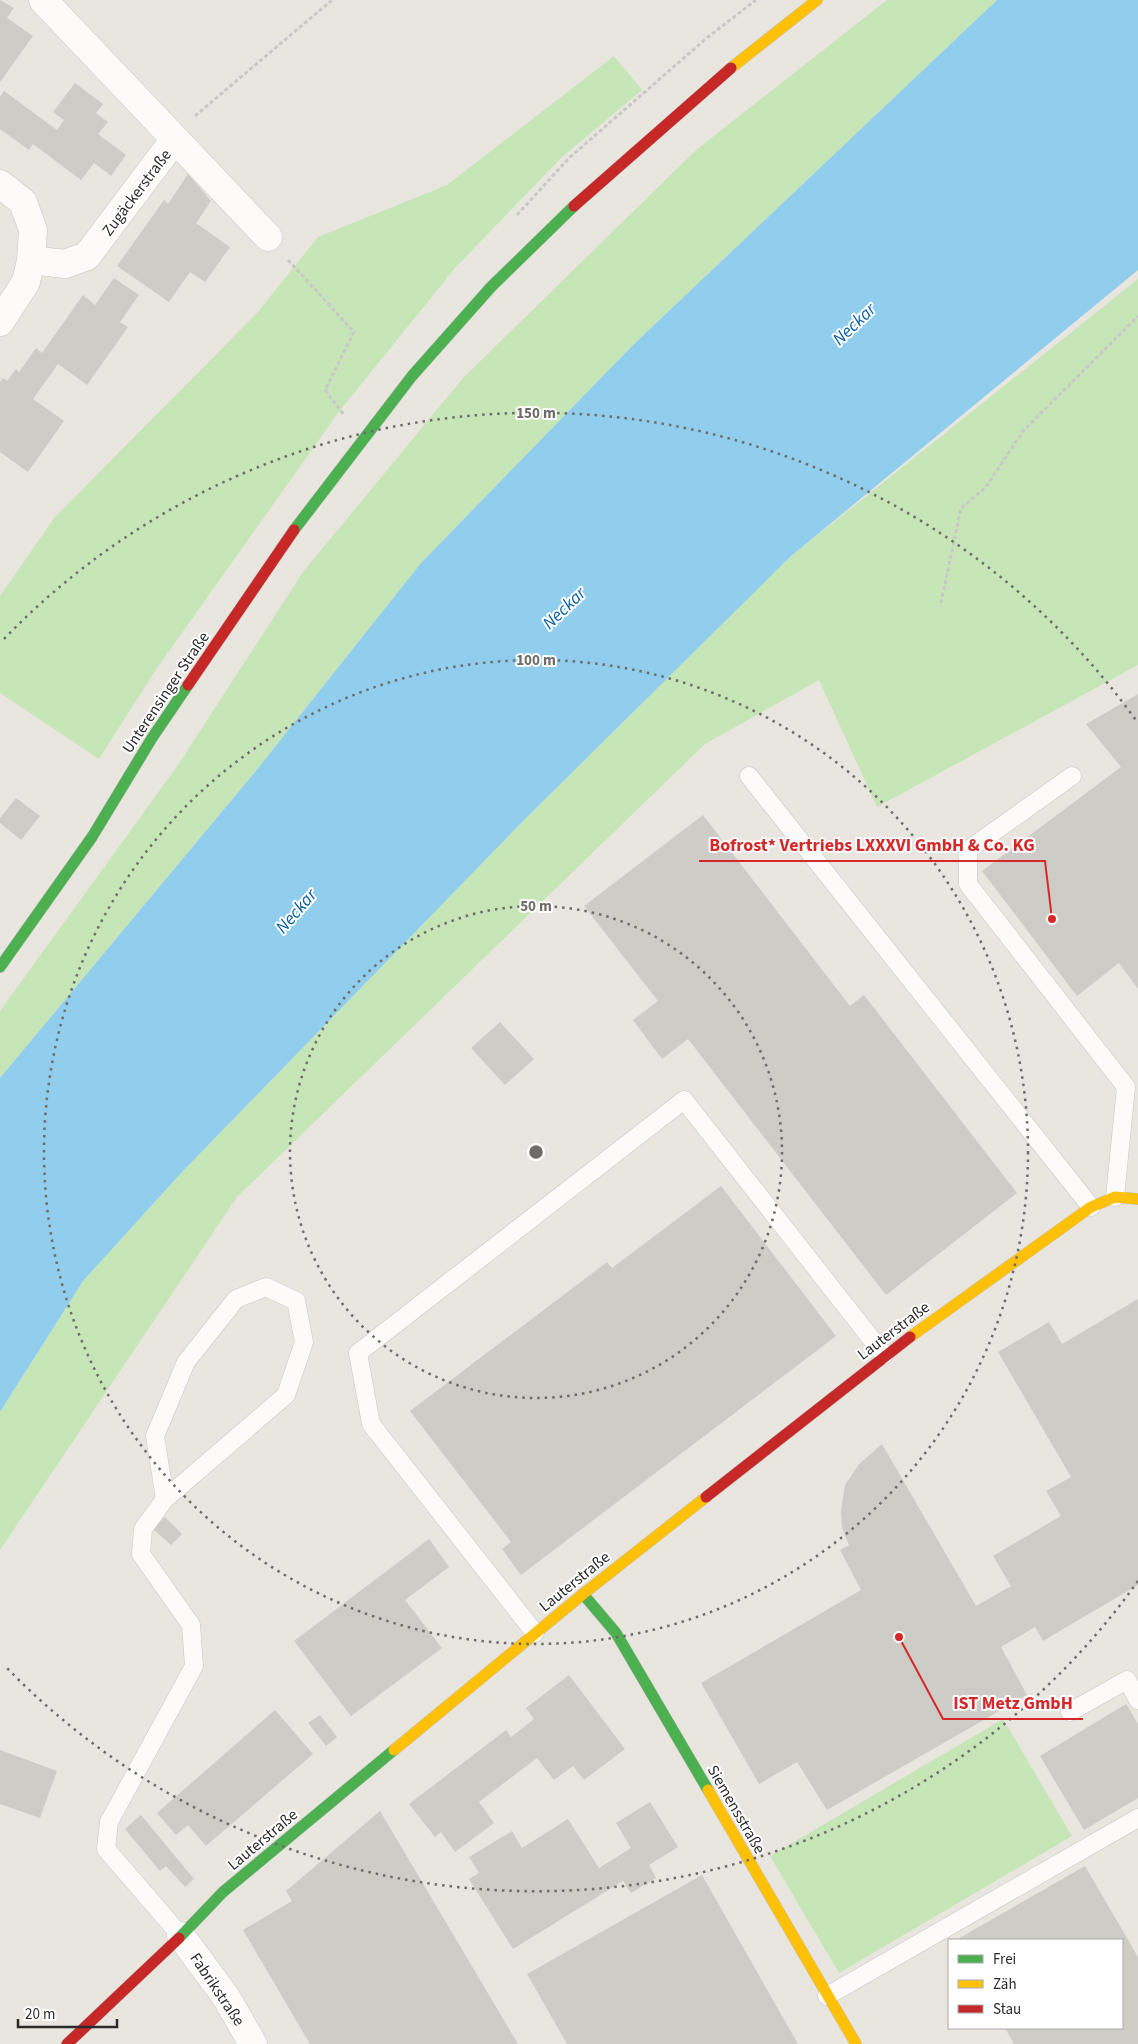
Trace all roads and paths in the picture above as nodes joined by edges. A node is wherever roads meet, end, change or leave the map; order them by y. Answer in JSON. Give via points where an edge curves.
{"nodes":[{"id":1,"x":43,"y":0,"type":"edge"},
{"id":2,"x":332,"y":0,"type":"edge"},
{"id":3,"x":817,"y":0,"type":"edge"},
{"id":4,"x":175,"y":139,"type":"junction"},
{"id":5,"x":0,"y":184,"type":"edge"},
{"id":6,"x":268,"y":237,"type":"joint"},
{"id":7,"x":31,"y":260,"type":"junction"},
{"id":8,"x":1138,"y":316,"type":"edge"},
{"id":9,"x":0,"y":322,"type":"edge"},
{"id":10,"x":362,"y":438,"type":"junction"},
{"id":11,"x":942,"y":603,"type":"dead end"},
{"id":12,"x":749,"y":776,"type":"dead end"},
{"id":13,"x":1072,"y":776,"type":"dead end"},
{"id":14,"x":0,"y":967,"type":"edge"},
{"id":15,"x":1115,"y":1198,"type":"junction"},
{"id":16,"x":1138,"y":1199,"type":"edge"},
{"id":17,"x":1090,"y":1207,"type":"junction"},
{"id":18,"x":884,"y":1355,"type":"junction"},
{"id":19,"x":165,"y":1500,"type":"junction"},
{"id":20,"x":583,"y":1594,"type":"junction"},
{"id":21,"x":535,"y":1634,"type":"junction"},
{"id":22,"x":1138,"y":1700,"type":"edge"},
{"id":23,"x":1070,"y":1712,"type":"dead end"},
{"id":24,"x":1138,"y":1818,"type":"edge"},
{"id":25,"x":182,"y":1936,"type":"junction"},
{"id":26,"x":827,"y":1996,"type":"junction"},
{"id":27,"x":67,"y":2044,"type":"edge"},
{"id":28,"x":253,"y":2044,"type":"edge"},
{"id":29,"x":856,"y":2044,"type":"edge"}],
"edges":[{"from":1,"to":4,"type":"street","name":"Zugäckerstraße"},
{"from":2,"to":4,"type":"path","via":[[199,112]]},
{"from":3,"to":10,"type":"street","name":"Unterensinger Straße","via":[[709,86],[547,231],[451,331]]},
{"from":4,"to":6,"type":"street"},
{"from":4,"to":7,"type":"street","name":"Zugäckerstraße","via":[[87,256],[65,264]]},
{"from":5,"to":7,"type":"street","via":[[23,202],[33,230]]},
{"from":6,"to":10,"type":"path","via":[[354,332],[325,390]]},
{"from":7,"to":9,"type":"street","via":[[26,282]]},
{"from":8,"to":11,"type":"path","via":[[1023,432],[986,487],[961,508]]},
{"from":10,"to":14,"type":"street","name":"Unterensinger Straße","via":[[305,514],[152,738],[72,867]]},
{"from":12,"to":17,"type":"lane"},
{"from":13,"to":15,"type":"lane","via":[[968,850],[968,884],[1126,1087]]},
{"from":15,"to":16,"type":"street","name":"Lauterstraße"},
{"from":15,"to":17,"type":"street","name":"Lauterstraße"},
{"from":17,"to":18,"type":"street","name":"Lauterstraße"},
{"from":18,"to":20,"type":"street","name":"Lauterstraße"},
{"from":18,"to":21,"type":"lane","via":[[684,1100],[358,1353],[371,1424]]},
{"from":19,"to":19,"type":"lane","via":[[155,1436],[186,1362],[236,1299],[266,1287],[296,1301],[304,1342],[286,1395]]},
{"from":19,"to":25,"type":"lane","via":[[143,1529],[140,1554],[191,1626],[194,1666],[109,1822],[106,1849]]},
{"from":20,"to":21,"type":"street","name":"Lauterstraße"},
{"from":20,"to":26,"type":"street","name":"Siemensstraße","via":[[616,1633]]},
{"from":21,"to":25,"type":"street","name":"Lauterstraße","via":[[223,1892]]},
{"from":22,"to":23,"type":"lane","via":[[1127,1680]]},
{"from":24,"to":26,"type":"lane"},
{"from":25,"to":27,"type":"street","name":"Lauterstraße"},
{"from":25,"to":28,"type":"street","name":"Fabrikstraße","via":[[226,1997]]},
{"from":26,"to":29,"type":"street","name":"Siemensstraße"}]}
